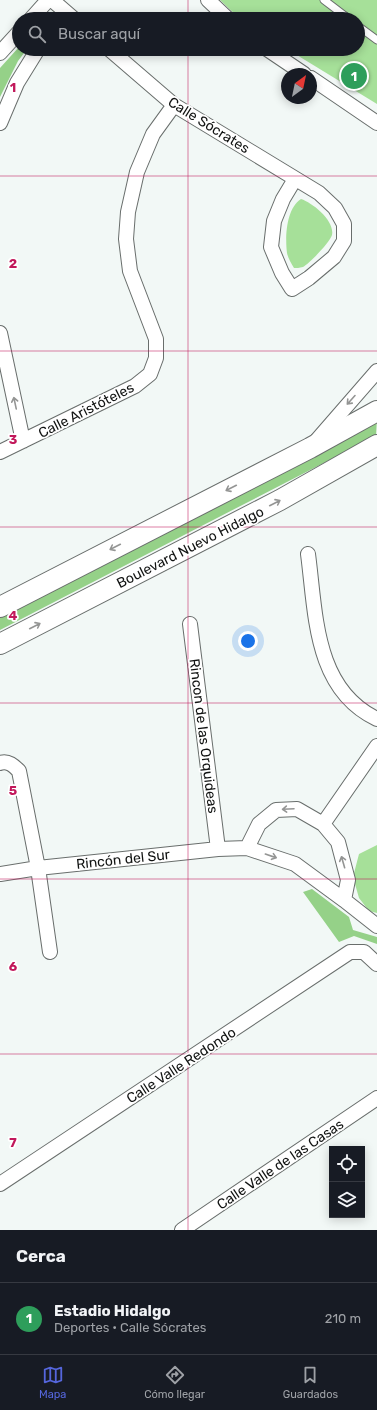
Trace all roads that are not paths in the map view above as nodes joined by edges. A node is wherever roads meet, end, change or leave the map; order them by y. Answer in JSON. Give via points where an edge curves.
{"nodes":[{"id":1,"x":48,"y":0,"type":"edge"},
{"id":2,"x":52,"y":0,"type":"edge"},
{"id":3,"x":208,"y":0,"type":"edge"},
{"id":4,"x":324,"y":0,"type":"edge"},
{"id":5,"x":37,"y":12,"type":"edge"},
{"id":6,"x":63,"y":12,"type":"edge"},
{"id":7,"x":221,"y":12,"type":"edge"},
{"id":8,"x":340,"y":12,"type":"edge"},
{"id":9,"x":365,"y":31,"type":"edge"},
{"id":10,"x":12,"y":40,"type":"edge"},
{"id":11,"x":377,"y":40,"type":"edge"},
{"id":12,"x":0,"y":53,"type":"edge"},
{"id":13,"x":34,"y":56,"type":"edge"},
{"id":14,"x":117,"y":56,"type":"edge"},
{"id":15,"x":277,"y":56,"type":"edge"},
{"id":16,"x":295,"y":68,"type":"edge"},
{"id":17,"x":317,"y":82,"type":"edge"},
{"id":18,"x":174,"y":105,"type":"junction"},
{"id":19,"x":0,"y":123,"type":"edge"},
{"id":20,"x":377,"y":123,"type":"edge"},
{"id":21,"x":295,"y":179,"type":"junction"},
{"id":22,"x":0,"y":333,"type":"edge"},
{"id":23,"x":377,"y":371,"type":"edge"},
{"id":24,"x":377,"y":411,"type":"edge"},
{"id":25,"x":23,"y":441,"type":"junction"},
{"id":26,"x":377,"y":445,"type":"edge"},
{"id":27,"x":310,"y":448,"type":"junction"},
{"id":28,"x":0,"y":451,"type":"edge"},
{"id":29,"x":308,"y":554,"type":"dead end"},
{"id":30,"x":0,"y":607,"type":"edge"},
{"id":31,"x":190,"y":624,"type":"dead end"},
{"id":32,"x":0,"y":644,"type":"edge"},
{"id":33,"x":377,"y":719,"type":"edge"},
{"id":34,"x":377,"y":746,"type":"edge"},
{"id":35,"x":6,"y":763,"type":"edge"},
{"id":36,"x":323,"y":824,"type":"junction"},
{"id":37,"x":247,"y":848,"type":"junction"},
{"id":38,"x":218,"y":849,"type":"junction"},
{"id":39,"x":38,"y":868,"type":"junction"},
{"id":40,"x":0,"y":874,"type":"edge"},
{"id":41,"x":344,"y":900,"type":"junction"},
{"id":42,"x":377,"y":926,"type":"edge"},
{"id":43,"x":50,"y":952,"type":"dead end"},
{"id":44,"x":377,"y":964,"type":"edge"},
{"id":45,"x":377,"y":1098,"type":"edge"},
{"id":46,"x":0,"y":1184,"type":"edge"},
{"id":47,"x":182,"y":1230,"type":"edge"}],
"edges":[{"from":1,"to":5,"type":"street"},
{"from":2,"to":6,"type":"street"},
{"from":3,"to":7,"type":"street"},
{"from":4,"to":8,"type":"lane"},
{"from":9,"to":11,"type":"lane"},
{"from":10,"to":12,"type":"street"},
{"from":13,"to":19,"type":"street","via":[[17,82]]},
{"from":14,"to":18,"type":"street","name":"Calle Sócrates"},
{"from":15,"to":16,"type":"street"},
{"from":17,"to":20,"type":"street"},
{"from":18,"to":21,"type":"street","name":"Calle Sócrates"},
{"from":18,"to":25,"type":"street","name":"Calle Aristóteles","via":[[153,134],[139,166],[128,212],[126,238],[130,271],[156,339],[156,358],[150,374],[135,386]]},
{"from":21,"to":21,"type":"street","name":"Calle Sócrates","via":[[274,221],[271,247],[292,289],[334,257],[344,241],[344,224],[335,208],[319,193]]},
{"from":25,"to":22,"type":"street","one_way":true},
{"from":23,"to":27,"type":"street","one_way":true},
{"from":24,"to":27,"type":"street"},
{"from":25,"to":28,"type":"street","name":"Calle Aristóteles"},
{"from":32,"to":26,"type":"street","name":"Boulevard Nuevo Hidalgo","one_way":true,"via":[[280,500]]},
{"from":27,"to":30,"type":"street","one_way":true},
{"from":29,"to":33,"type":"street","via":[[320,642],[329,671],[346,695],[368,715]]},
{"from":31,"to":38,"type":"street","name":"Rincon de las Orquideas"},
{"from":34,"to":36,"type":"street"},
{"from":35,"to":39,"type":"street","via":[[19,771]]},
{"from":36,"to":37,"type":"street","one_way":true,"via":[[297,809],[276,810],[259,824]]},
{"from":41,"to":36,"type":"street","one_way":true,"via":[[348,880],[338,842]]},
{"from":37,"to":38,"type":"street","name":"Rincón del Sur"},
{"from":37,"to":41,"type":"street","name":"Rincón del Sur","one_way":true,"via":[[295,864]]},
{"from":38,"to":39,"type":"street","name":"Rincón del Sur"},
{"from":39,"to":40,"type":"street","name":"Rincón del Sur"},
{"from":39,"to":43,"type":"street"},
{"from":41,"to":42,"type":"street","name":"Rincón del Sur"},
{"from":44,"to":46,"type":"street","name":"Calle Valle Redondo","via":[[364,952],[350,952]]},
{"from":45,"to":47,"type":"street","name":"Calle Valle de las Casas"}]}
